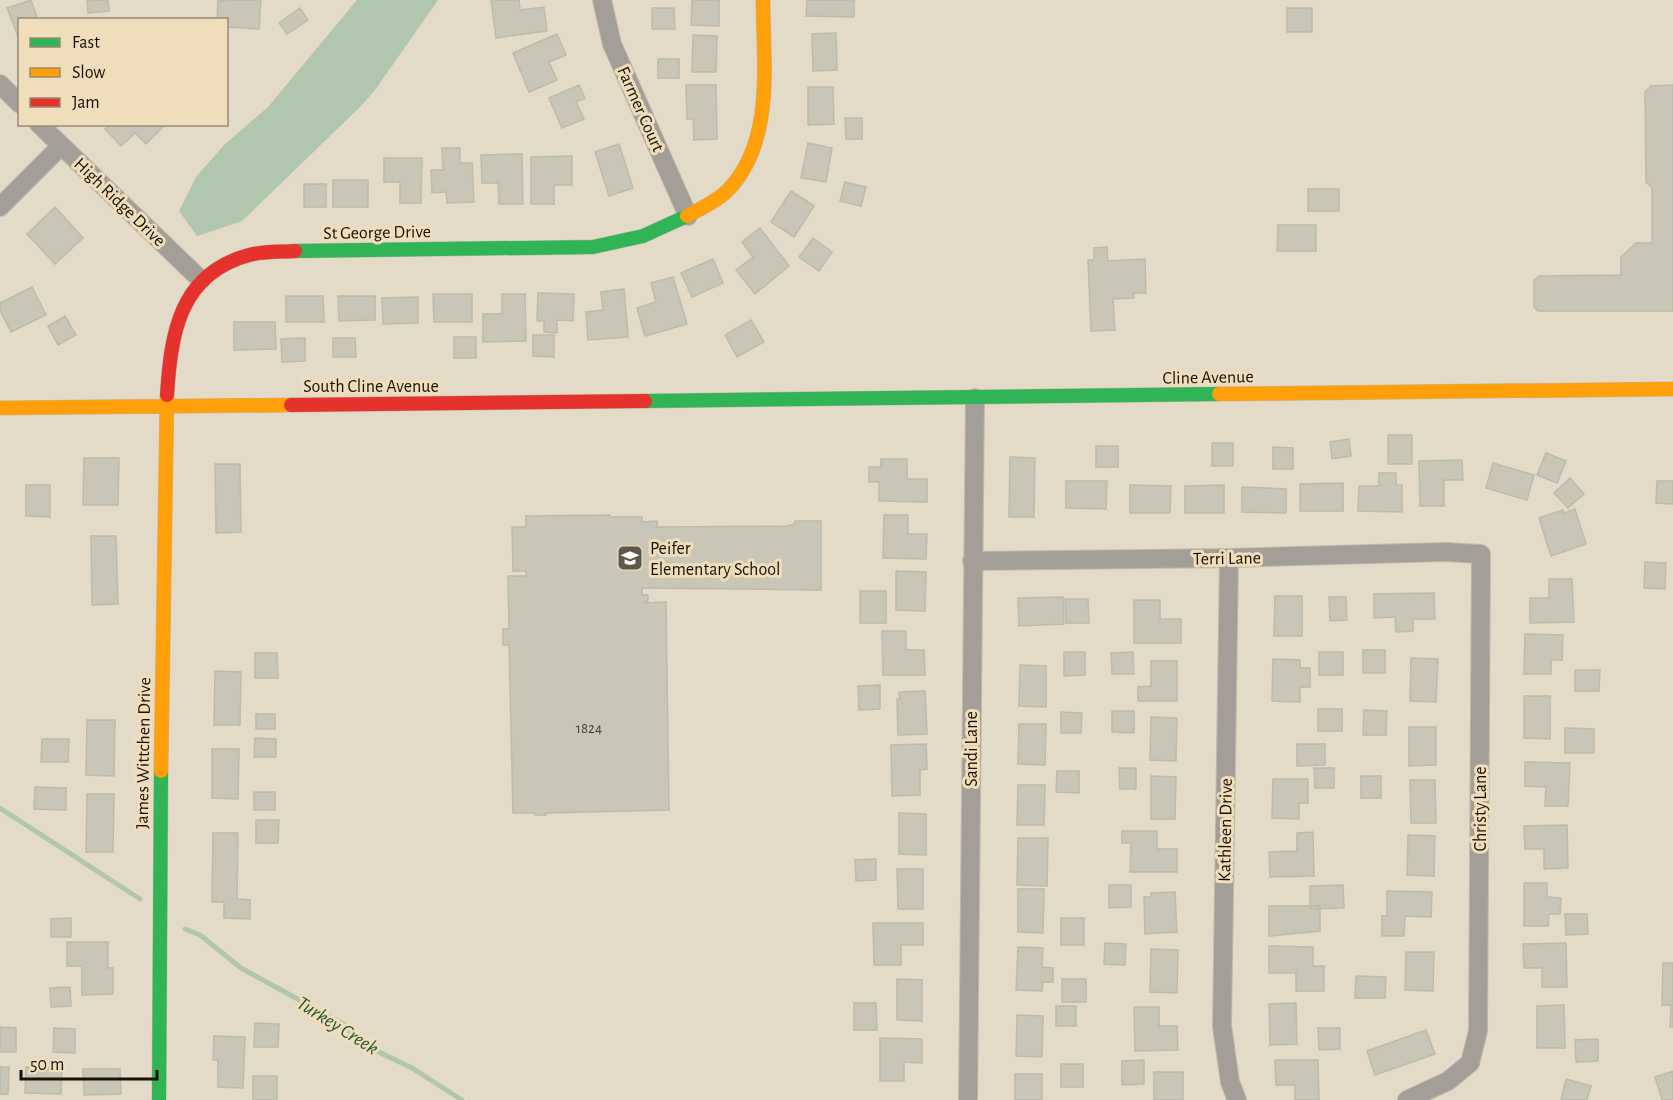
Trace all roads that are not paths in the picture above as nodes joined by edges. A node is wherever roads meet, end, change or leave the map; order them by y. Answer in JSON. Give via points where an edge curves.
{"nodes":[{"id":1,"x":602,"y":0,"type":"edge"},
{"id":2,"x":763,"y":0,"type":"edge"},
{"id":3,"x":0,"y":84,"type":"edge"},
{"id":4,"x":18,"y":102,"type":"edge"},
{"id":5,"x":41,"y":126,"type":"edge"},
{"id":6,"x":61,"y":146,"type":"junction"},
{"id":7,"x":0,"y":207,"type":"edge"},
{"id":8,"x":688,"y":216,"type":"junction"},
{"id":9,"x":201,"y":280,"type":"junction"},
{"id":10,"x":1673,"y":389,"type":"edge"},
{"id":11,"x":975,"y":398,"type":"junction"},
{"id":12,"x":743,"y":401,"type":"joint"},
{"id":13,"x":166,"y":406,"type":"junction"},
{"id":14,"x":0,"y":408,"type":"edge"},
{"id":15,"x":1481,"y":554,"type":"joint"},
{"id":16,"x":1228,"y":558,"type":"junction"},
{"id":17,"x":972,"y":561,"type":"junction"},
{"id":18,"x":159,"y":1100,"type":"edge"},
{"id":19,"x":968,"y":1100,"type":"edge"},
{"id":20,"x":1237,"y":1100,"type":"edge"},
{"id":21,"x":1407,"y":1100,"type":"edge"}],
"edges":[{"from":1,"to":8,"type":"street","name":"Farmer Court","via":[[612,45]]},
{"from":2,"to":8,"type":"street","name":"St George Drive","via":[[763,114],[751,156],[729,190]]},
{"from":3,"to":4,"type":"street"},
{"from":5,"to":6,"type":"street","name":"High Ridge Drive"},
{"from":6,"to":7,"type":"street"},
{"from":6,"to":9,"type":"street","name":"High Ridge Drive"},
{"from":8,"to":9,"type":"street","name":"St George Drive","via":[[643,236],[593,247],[295,250],[246,255]]},
{"from":9,"to":13,"type":"street","name":"St George Drive","via":[[180,310],[171,349]]},
{"from":10,"to":11,"type":"street","name":"Cline Avenue"},
{"from":11,"to":12,"type":"street","name":"Cline Avenue"},
{"from":11,"to":17,"type":"street","name":"Sandi Lane"},
{"from":12,"to":13,"type":"street","name":"South Cline Avenue"},
{"from":13,"to":14,"type":"street","name":"South Cline Avenue"},
{"from":13,"to":18,"type":"street","name":"James Wittchen Drive"},
{"from":15,"to":16,"type":"street","name":"Terri Lane"},
{"from":15,"to":21,"type":"street","name":"Christy Lane","via":[[1478,1031],[1470,1063],[1448,1081]]},
{"from":16,"to":17,"type":"street","name":"Terri Lane"},
{"from":16,"to":20,"type":"street","name":"Kathleen Drive","via":[[1222,1026],[1230,1082]]},
{"from":17,"to":19,"type":"street","name":"Sandi Lane"}]}
